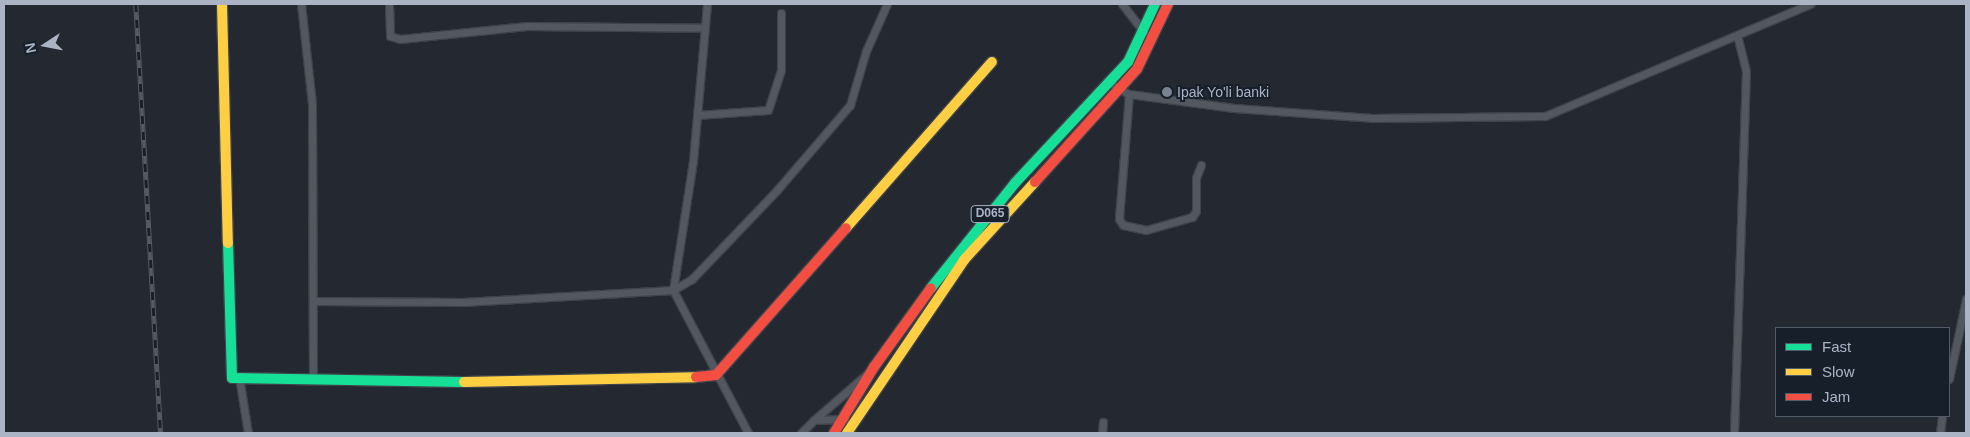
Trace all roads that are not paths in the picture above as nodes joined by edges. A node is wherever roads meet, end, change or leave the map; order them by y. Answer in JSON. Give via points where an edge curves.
{"nodes":[{"id":1,"x":222,"y":4,"type":"edge"},
{"id":2,"x":301,"y":4,"type":"edge"},
{"id":3,"x":389,"y":4,"type":"edge"},
{"id":4,"x":707,"y":4,"type":"edge"},
{"id":5,"x":886,"y":4,"type":"edge"},
{"id":6,"x":1122,"y":4,"type":"edge"},
{"id":7,"x":1156,"y":4,"type":"edge"},
{"id":8,"x":1168,"y":4,"type":"edge"},
{"id":9,"x":1810,"y":4,"type":"edge"},
{"id":10,"x":781,"y":13,"type":"dead end"},
{"id":11,"x":705,"y":28,"type":"junction"},
{"id":12,"x":1144,"y":32,"type":"junction"},
{"id":13,"x":1737,"y":36,"type":"junction"},
{"id":14,"x":992,"y":62,"type":"dead end"},
{"id":15,"x":1108,"y":81,"type":"junction"},
{"id":16,"x":1118,"y":89,"type":"junction"},
{"id":17,"x":1129,"y":94,"type":"junction"},
{"id":18,"x":697,"y":116,"type":"junction"},
{"id":19,"x":1201,"y":165,"type":"dead end"},
{"id":20,"x":672,"y":290,"type":"junction"},
{"id":21,"x":1966,"y":299,"type":"edge"},
{"id":22,"x":314,"y":301,"type":"junction"},
{"id":23,"x":874,"y":367,"type":"junction"},
{"id":24,"x":716,"y":375,"type":"junction"},
{"id":25,"x":1950,"y":375,"type":"edge"},
{"id":26,"x":239,"y":377,"type":"junction"},
{"id":27,"x":313,"y":378,"type":"junction"},
{"id":28,"x":1942,"y":417,"type":"edge"},
{"id":29,"x":842,"y":418,"type":"junction"},
{"id":30,"x":856,"y":419,"type":"junction"},
{"id":31,"x":814,"y":420,"type":"junction"},
{"id":32,"x":1103,"y":422,"type":"dead end"},
{"id":33,"x":248,"y":433,"type":"edge"},
{"id":34,"x":748,"y":433,"type":"edge"},
{"id":35,"x":802,"y":433,"type":"edge"},
{"id":36,"x":834,"y":433,"type":"edge"},
{"id":37,"x":848,"y":433,"type":"edge"},
{"id":38,"x":1102,"y":433,"type":"edge"},
{"id":39,"x":1734,"y":433,"type":"edge"},
{"id":40,"x":1940,"y":433,"type":"edge"}],
"edges":[{"from":1,"to":26,"type":"street","via":[[229,373],[232,378]]},
{"from":2,"to":22,"type":"street","via":[[312,104]]},
{"from":3,"to":11,"type":"street","via":[[390,36],[400,39],[526,26]]},
{"from":4,"to":11,"type":"street"},
{"from":5,"to":20,"type":"street","via":[[866,51],[850,105],[777,190],[692,278]]},
{"from":6,"to":12,"type":"street"},
{"from":7,"to":12,"type":"street","number":"D065"},
{"from":8,"to":16,"type":"street","number":"D065","via":[[1137,69]]},
{"from":9,"to":13,"type":"street"},
{"from":10,"to":18,"type":"street","via":[[781,70],[768,110]]},
{"from":11,"to":18,"type":"street"},
{"from":12,"to":15,"type":"street","number":"D065","via":[[1128,62]]},
{"from":13,"to":17,"type":"street","via":[[1545,116],[1372,118],[1234,108]]},
{"from":13,"to":39,"type":"street","via":[[1746,71]]},
{"from":14,"to":24,"type":"street"},
{"from":15,"to":16,"type":"street"},
{"from":15,"to":23,"type":"street","number":"D065","via":[[956,253]]},
{"from":16,"to":17,"type":"street"},
{"from":16,"to":30,"type":"street","number":"D065","via":[[964,260]]},
{"from":17,"to":19,"type":"street","via":[[1119,219],[1122,225],[1146,230],[1195,215]]},
{"from":18,"to":20,"type":"street"},
{"from":20,"to":22,"type":"street","via":[[463,302]]},
{"from":20,"to":24,"type":"street"},
{"from":21,"to":25,"type":"street"},
{"from":22,"to":27,"type":"street"},
{"from":23,"to":29,"type":"street","number":"D065"},
{"from":23,"to":31,"type":"street"},
{"from":24,"to":27,"type":"street","via":[[654,380],[460,382]]},
{"from":24,"to":34,"type":"street"},
{"from":26,"to":27,"type":"street"},
{"from":26,"to":33,"type":"street"},
{"from":28,"to":40,"type":"street"},
{"from":29,"to":30,"type":"street"},
{"from":29,"to":31,"type":"street"},
{"from":29,"to":36,"type":"street","number":"D065"},
{"from":30,"to":37,"type":"street","number":"D065"},
{"from":31,"to":35,"type":"street"},
{"from":32,"to":38,"type":"street"}]}
